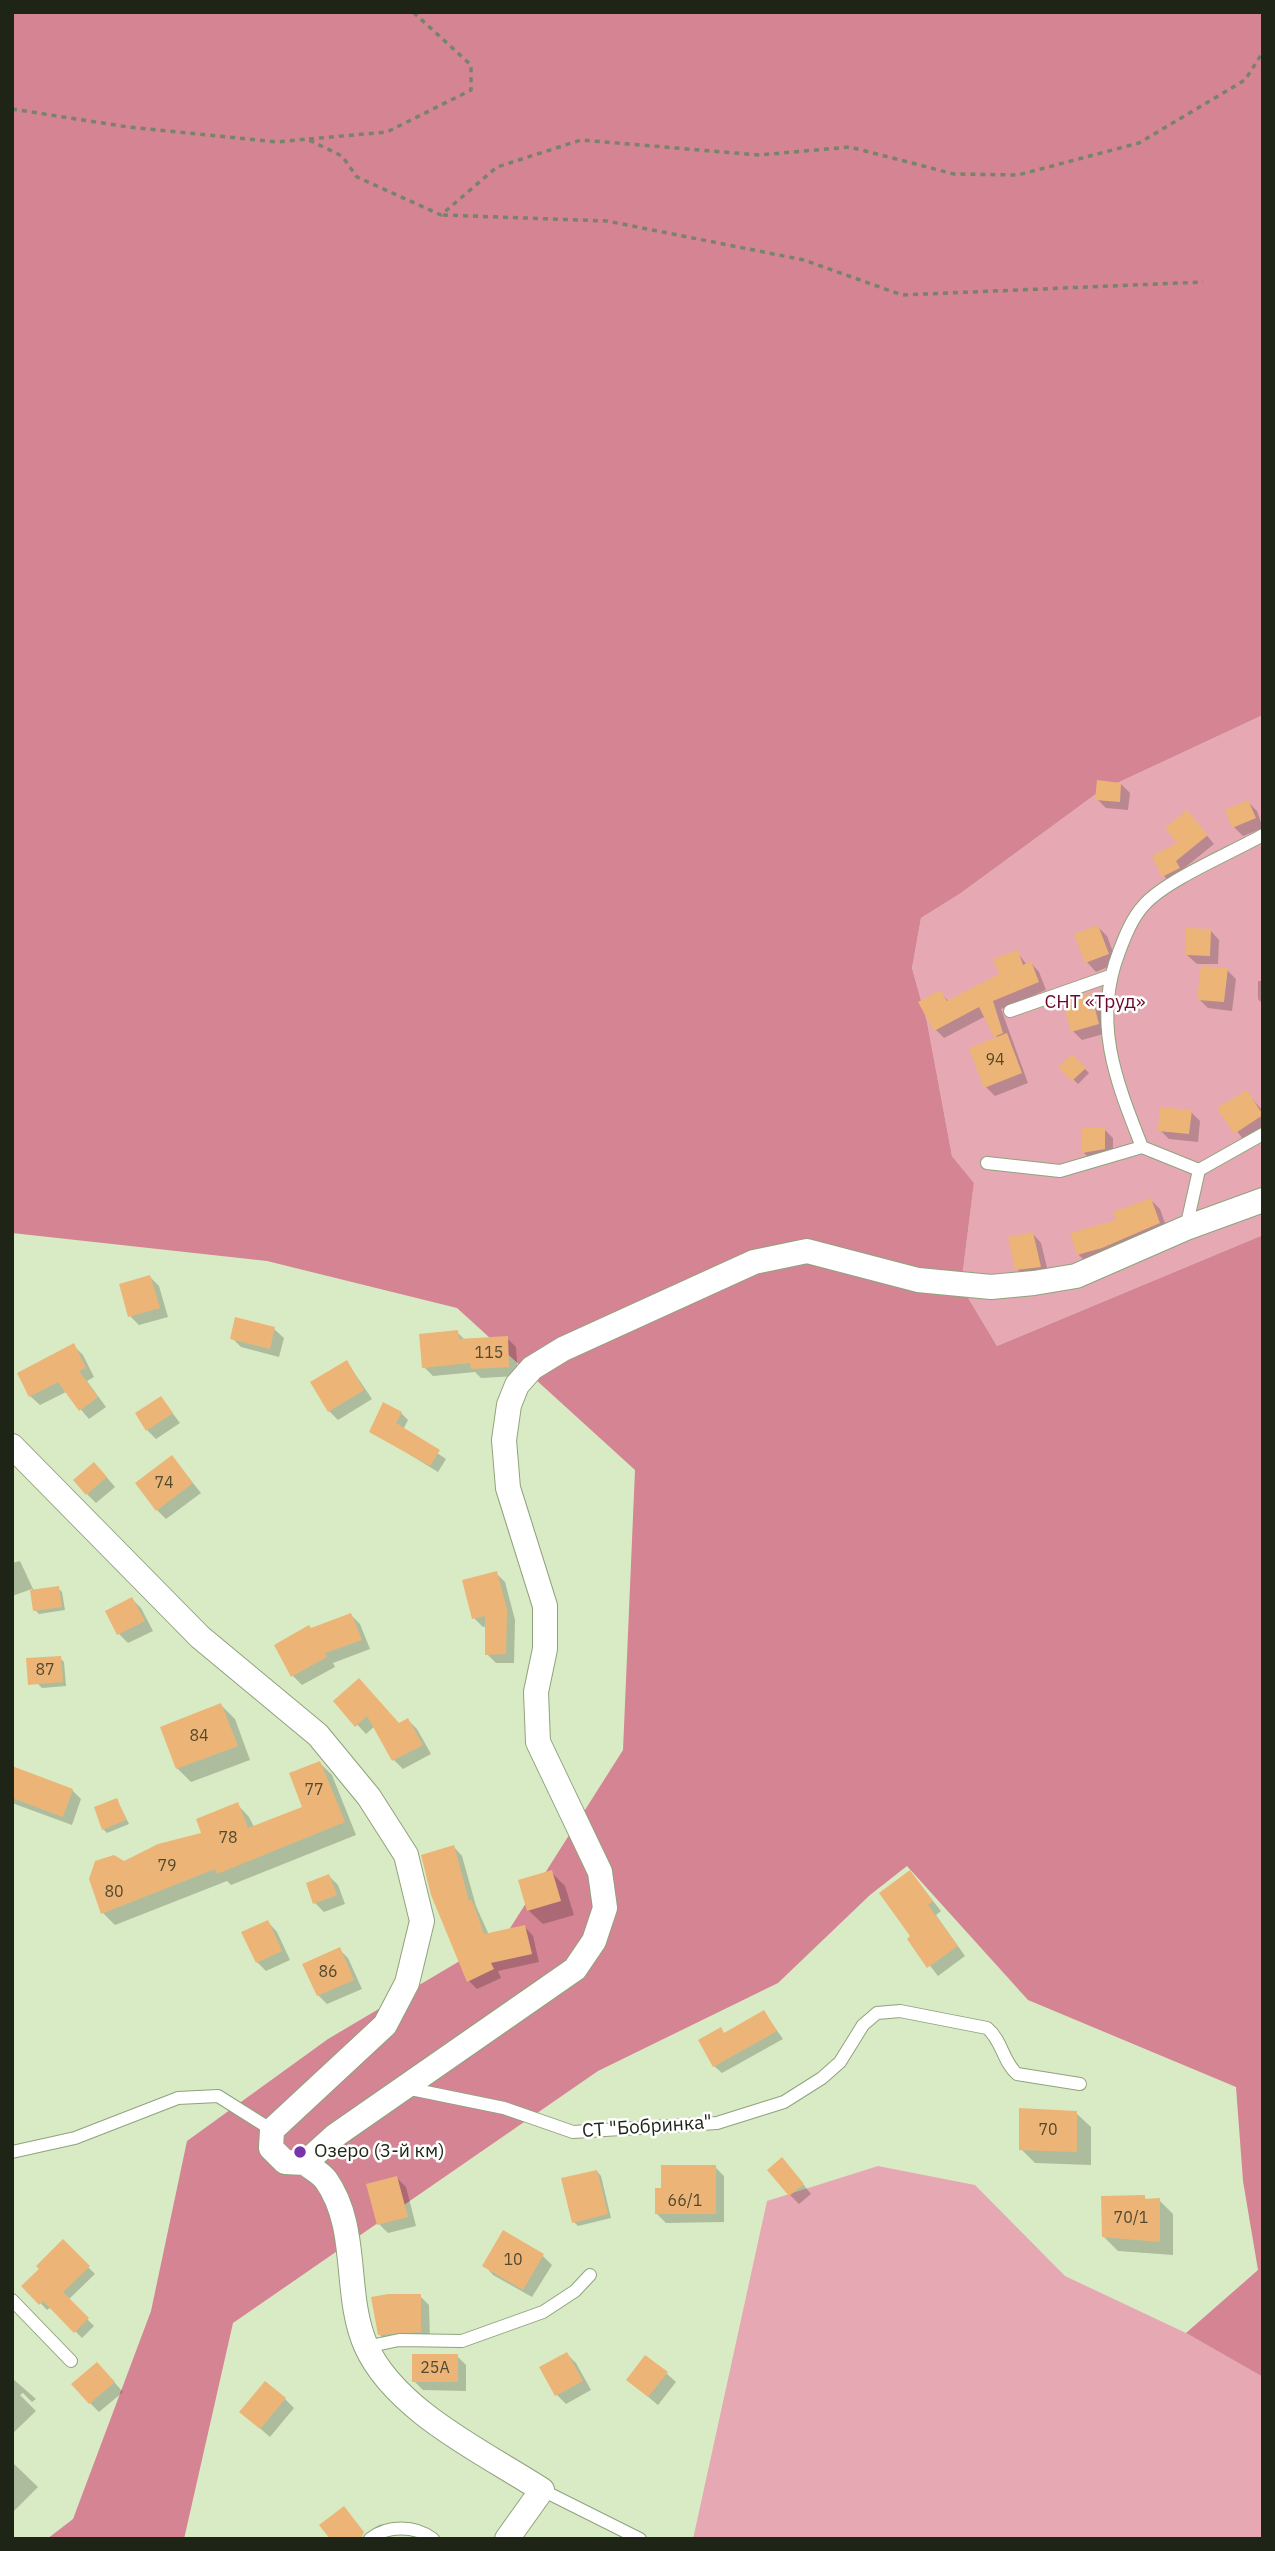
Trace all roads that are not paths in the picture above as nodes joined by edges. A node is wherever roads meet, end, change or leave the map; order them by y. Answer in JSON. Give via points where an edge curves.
{"nodes":[{"id":1,"x":1263,"y":835,"type":"edge"},
{"id":2,"x":1110,"y":976,"type":"junction"},
{"id":3,"x":1010,"y":1011,"type":"dead end"},
{"id":4,"x":1263,"y":1135,"type":"edge"},
{"id":5,"x":1142,"y":1147,"type":"junction"},
{"id":6,"x":987,"y":1163,"type":"dead end"},
{"id":7,"x":1199,"y":1170,"type":"junction"},
{"id":8,"x":1263,"y":1200,"type":"edge"},
{"id":9,"x":1186,"y":1228,"type":"junction"},
{"id":10,"x":12,"y":1446,"type":"edge"},
{"id":11,"x":1080,"y":2084,"type":"dead end"},
{"id":12,"x":403,"y":2087,"type":"junction"},
{"id":13,"x":272,"y":2130,"type":"junction"},
{"id":14,"x":12,"y":2152,"type":"edge"},
{"id":15,"x":305,"y":2164,"type":"junction"},
{"id":16,"x":590,"y":2275,"type":"dead end"},
{"id":17,"x":12,"y":2300,"type":"edge"},
{"id":18,"x":366,"y":2347,"type":"junction"},
{"id":19,"x":71,"y":2361,"type":"dead end"},
{"id":20,"x":542,"y":2490,"type":"junction"},
{"id":21,"x":370,"y":2539,"type":"edge"},
{"id":22,"x":433,"y":2539,"type":"edge"},
{"id":23,"x":507,"y":2539,"type":"edge"},
{"id":24,"x":640,"y":2539,"type":"edge"}],
"edges":[{"from":1,"to":2,"type":"lane","via":[[1144,905],[1128,929]]},
{"from":2,"to":3,"type":"lane"},
{"from":2,"to":5,"type":"lane","via":[[1105,1007],[1115,1080]]},
{"from":4,"to":7,"type":"lane"},
{"from":5,"to":6,"type":"lane","via":[[1060,1171]]},
{"from":5,"to":7,"type":"lane"},
{"from":7,"to":9,"type":"lane"},
{"from":8,"to":9,"type":"street"},
{"from":9,"to":12,"type":"street","via":[[1076,1276],[990,1287],[918,1280],[807,1251],[781,1254],[563,1349],[532,1368],[517,1385],[503,1440],[509,1488],[545,1606],[545,1649],[536,1692],[538,1742],[600,1872],[605,1908],[594,1941],[575,1969]]},
{"from":10,"to":13,"type":"street","via":[[200,1637],[318,1735],[369,1797],[406,1855],[422,1921],[407,1983],[385,2025]]},
{"from":11,"to":12,"type":"lane","name":"СТ \"Бобринка\"","via":[[1017,2074],[988,2028],[900,2011],[877,2013],[863,2025],[840,2062],[784,2102],[717,2123],[573,2132],[504,2108]]},
{"from":12,"to":15,"type":"street","via":[[336,2135]]},
{"from":13,"to":14,"type":"lane","via":[[218,2096],[178,2098],[75,2138]]},
{"from":13,"to":15,"type":"street","via":[[271,2148],[285,2162]]},
{"from":15,"to":18,"type":"street","via":[[325,2179],[341,2212],[355,2310]]},
{"from":16,"to":18,"type":"lane","via":[[543,2312],[462,2341],[398,2340]]},
{"from":17,"to":19,"type":"lane"},
{"from":18,"to":20,"type":"street","via":[[389,2382],[411,2404]]},
{"from":20,"to":23,"type":"street"},
{"from":20,"to":24,"type":"lane"},
{"from":21,"to":22,"type":"lane","via":[[386,2529],[399,2528]]}]}
